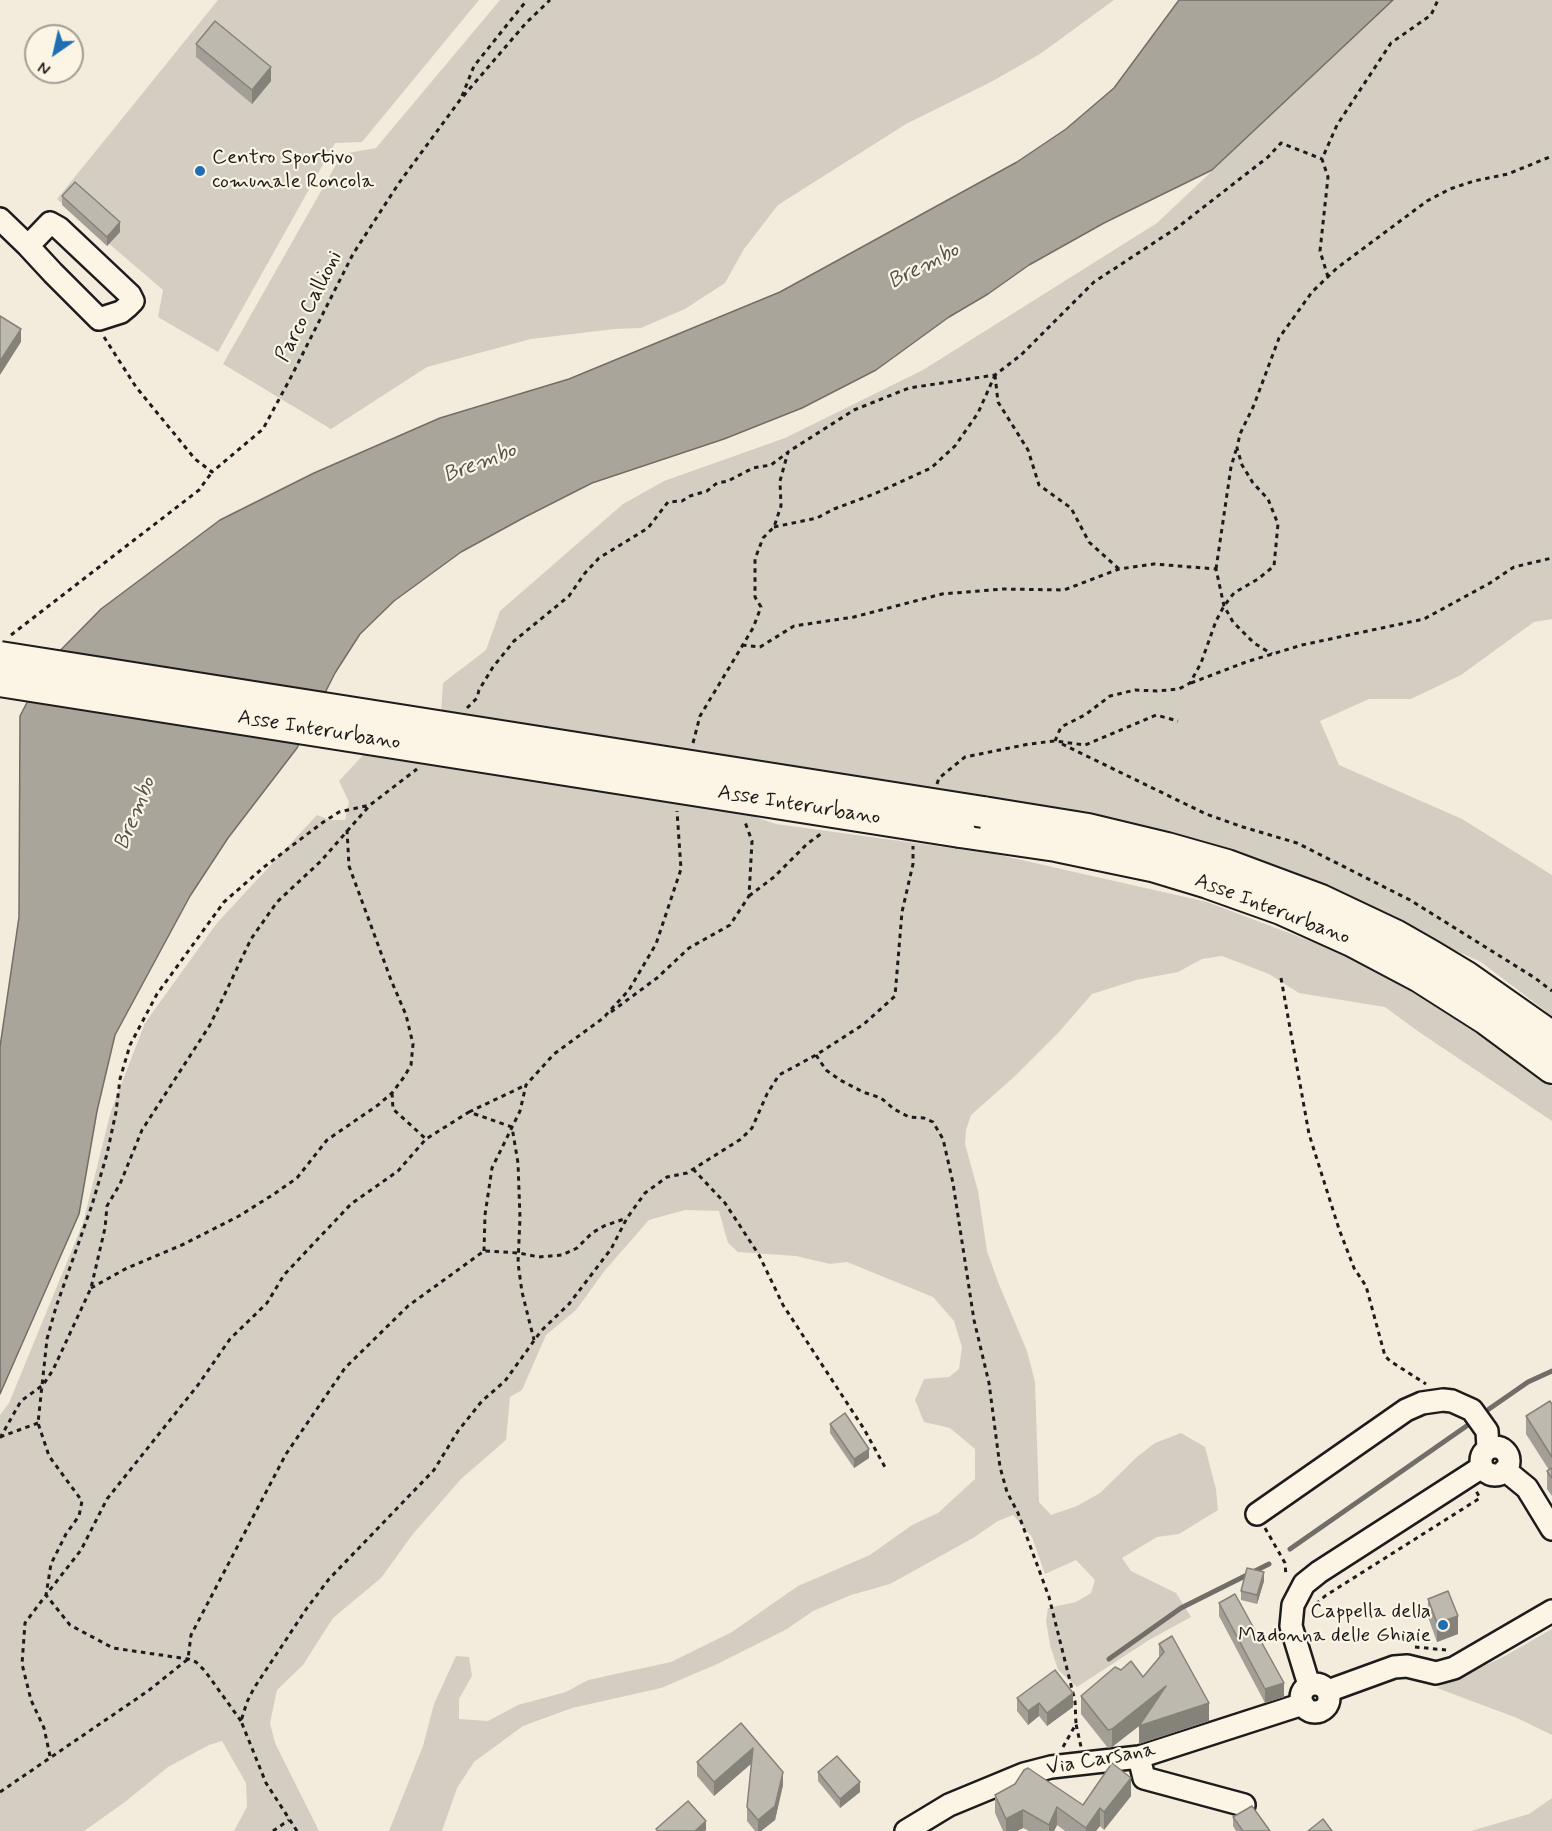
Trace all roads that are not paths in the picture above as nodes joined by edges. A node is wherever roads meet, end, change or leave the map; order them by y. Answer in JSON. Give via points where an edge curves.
{"nodes":[{"id":1,"x":0,"y":219,"type":"edge"},
{"id":2,"x":28,"y":246,"type":"junction"},
{"id":3,"x":5,"y":646,"type":"edge"},
{"id":4,"x":0,"y":681,"type":"edge"},
{"id":5,"x":1552,"y":1037,"type":"edge"},
{"id":6,"x":1552,"y":1068,"type":"edge"},
{"id":7,"x":1479,"y":1464,"type":"junction"},
{"id":8,"x":1257,"y":1514,"type":"dead end"},
{"id":9,"x":1552,"y":1529,"type":"edge"},
{"id":10,"x":1552,"y":1611,"type":"edge"},
{"id":11,"x":1313,"y":1694,"type":"junction"},
{"id":12,"x":1139,"y":1757,"type":"junction"},
{"id":13,"x":1244,"y":1805,"type":"dead end"},
{"id":14,"x":906,"y":1831,"type":"edge"}],
"edges":[{"from":1,"to":2,"type":"street"},
{"from":2,"to":2,"type":"street","via":[[50,223],[55,225],[133,301],[121,312],[99,319]]},
{"from":3,"to":5,"type":"highway","name":"Asse Interurbano","bridge":true,"via":[[1088,829],[1167,848],[1227,865],[1321,900],[1395,935],[1482,987]]},
{"from":4,"to":6,"type":"highway","name":"Asse Interurbano","bridge":true,"via":[[1056,846],[1152,866],[1281,909],[1352,940],[1494,1024]]},
{"from":7,"to":8,"type":"street","via":[[1487,1431],[1482,1423],[1472,1410],[1452,1401],[1434,1401],[1406,1410]]},
{"from":7,"to":9,"type":"street","via":[[1492,1474],[1505,1470],[1527,1488]]},
{"from":7,"to":11,"type":"street","via":[[1304,1584],[1293,1605],[1291,1626]]},
{"from":10,"to":11,"type":"street","name":"Via Carsana","via":[[1454,1668],[1436,1673],[1394,1667]]},
{"from":11,"to":12,"type":"street","name":"Via Carsana"},
{"from":12,"to":13,"type":"street","via":[[1144,1778]]},
{"from":12,"to":14,"type":"street","name":"Via Carsana","via":[[1024,1774],[949,1805]]}]}
